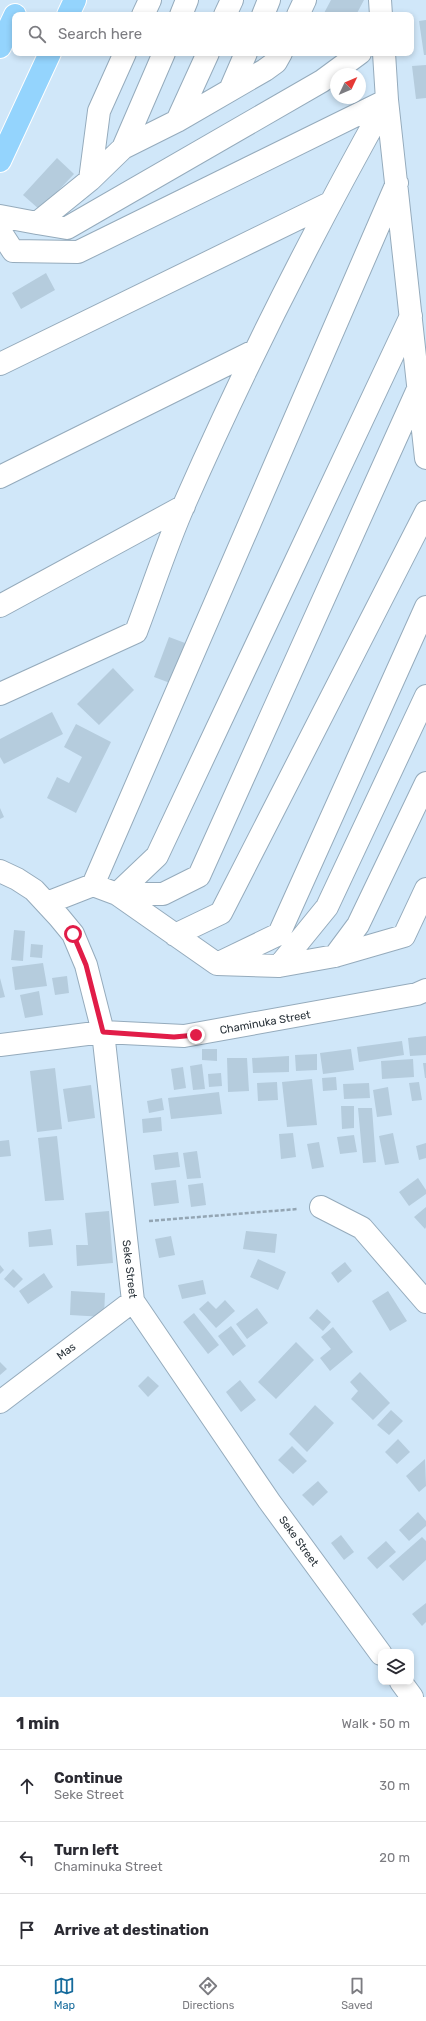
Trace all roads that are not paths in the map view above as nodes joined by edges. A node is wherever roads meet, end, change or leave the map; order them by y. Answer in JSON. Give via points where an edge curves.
{"nodes":[{"id":1,"x":22,"y":0,"type":"edge"},
{"id":2,"x":75,"y":0,"type":"edge"},
{"id":3,"x":150,"y":0,"type":"edge"},
{"id":4,"x":187,"y":0,"type":"edge"},
{"id":5,"x":232,"y":0,"type":"edge"},
{"id":6,"x":269,"y":0,"type":"edge"},
{"id":7,"x":305,"y":0,"type":"edge"},
{"id":8,"x":380,"y":0,"type":"edge"},
{"id":9,"x":16,"y":12,"type":"edge"},
{"id":10,"x":69,"y":12,"type":"edge"},
{"id":11,"x":144,"y":12,"type":"edge"},
{"id":12,"x":181,"y":12,"type":"edge"},
{"id":13,"x":226,"y":12,"type":"edge"},
{"id":14,"x":264,"y":12,"type":"edge"},
{"id":15,"x":299,"y":12,"type":"edge"},
{"id":16,"x":381,"y":12,"type":"edge"},
{"id":17,"x":12,"y":21,"type":"edge"},
{"id":18,"x":0,"y":47,"type":"edge"},
{"id":19,"x":49,"y":56,"type":"edge"},
{"id":20,"x":124,"y":56,"type":"edge"},
{"id":21,"x":163,"y":56,"type":"edge"},
{"id":22,"x":207,"y":56,"type":"edge"},
{"id":23,"x":245,"y":56,"type":"edge"},
{"id":24,"x":279,"y":56,"type":"edge"},
{"id":25,"x":356,"y":56,"type":"edge"},
{"id":26,"x":384,"y":56,"type":"edge"},
{"id":27,"x":230,"y":90,"type":"junction"},
{"id":28,"x":387,"y":100,"type":"junction"},
{"id":29,"x":177,"y":121,"type":"junction"},
{"id":30,"x":123,"y":148,"type":"junction"},
{"id":31,"x":0,"y":161,"type":"edge"},
{"id":32,"x":90,"y":180,"type":"junction"},
{"id":33,"x":397,"y":183,"type":"junction"},
{"id":34,"x":330,"y":203,"type":"junction"},
{"id":35,"x":0,"y":216,"type":"edge"},
{"id":36,"x":37,"y":222,"type":"junction"},
{"id":37,"x":0,"y":232,"type":"edge"},
{"id":38,"x":411,"y":316,"type":"junction"},
{"id":39,"x":254,"y":351,"type":"junction"},
{"id":40,"x":0,"y":364,"type":"edge"},
{"id":41,"x":418,"y":389,"type":"junction"},
{"id":42,"x":426,"y":458,"type":"edge"},
{"id":43,"x":0,"y":477,"type":"edge"},
{"id":44,"x":184,"y":506,"type":"junction"},
{"id":45,"x":426,"y":512,"type":"edge"},
{"id":46,"x":0,"y":606,"type":"edge"},
{"id":47,"x":426,"y":607,"type":"edge"},
{"id":48,"x":0,"y":694,"type":"edge"},
{"id":49,"x":426,"y":696,"type":"edge"},
{"id":50,"x":426,"y":783,"type":"edge"},
{"id":51,"x":0,"y":871,"type":"edge"},
{"id":52,"x":93,"y":885,"type":"junction"},
{"id":53,"x":426,"y":889,"type":"edge"},
{"id":54,"x":117,"y":894,"type":"junction"},
{"id":55,"x":47,"y":903,"type":"junction"},
{"id":56,"x":175,"y":935,"type":"junction"},
{"id":57,"x":335,"y":956,"type":"junction"},
{"id":58,"x":217,"y":964,"type":"junction"},
{"id":59,"x":279,"y":966,"type":"junction"},
{"id":60,"x":426,"y":990,"type":"edge"},
{"id":61,"x":103,"y":1032,"type":"junction"},
{"id":62,"x":0,"y":1045,"type":"edge"},
{"id":63,"x":321,"y":1207,"type":"road end"},
{"id":64,"x":133,"y":1301,"type":"junction"},
{"id":65,"x":426,"y":1302,"type":"edge"},
{"id":66,"x":0,"y":1402,"type":"edge"},
{"id":67,"x":378,"y":1650,"type":"edge"},
{"id":68,"x":403,"y":1685,"type":"edge"},
{"id":69,"x":412,"y":1697,"type":"edge"}],
"edges":[{"from":1,"to":9,"type":"main road"},
{"from":2,"to":10,"type":"main road"},
{"from":3,"to":11,"type":"street"},
{"from":4,"to":12,"type":"street"},
{"from":5,"to":13,"type":"street"},
{"from":6,"to":14,"type":"street"},
{"from":7,"to":15,"type":"street"},
{"from":8,"to":16,"type":"street"},
{"from":17,"to":18,"type":"main road"},
{"from":19,"to":31,"type":"main road"},
{"from":20,"to":32,"type":"street","via":[[99,111]]},
{"from":21,"to":30,"type":"street"},
{"from":22,"to":29,"type":"street"},
{"from":23,"to":27,"type":"street"},
{"from":24,"to":27,"type":"street","via":[[265,70]]},
{"from":25,"to":36,"type":"street","via":[[322,81],[67,228]]},
{"from":26,"to":28,"type":"street"},
{"from":27,"to":29,"type":"street"},
{"from":28,"to":33,"type":"street"},
{"from":28,"to":34,"type":"street"},
{"from":28,"to":37,"type":"street","via":[[78,252],[13,251]]},
{"from":29,"to":30,"type":"street"},
{"from":30,"to":32,"type":"street"},
{"from":32,"to":36,"type":"street"},
{"from":33,"to":38,"type":"street"},
{"from":33,"to":52,"type":"street"},
{"from":34,"to":39,"type":"street"},
{"from":34,"to":40,"type":"street"},
{"from":35,"to":36,"type":"street"},
{"from":38,"to":41,"type":"street"},
{"from":38,"to":54,"type":"street","via":[[157,856]]},
{"from":39,"to":43,"type":"street"},
{"from":39,"to":44,"type":"street"},
{"from":41,"to":42,"type":"street"},
{"from":41,"to":54,"type":"street","via":[[199,876],[163,894]]},
{"from":44,"to":46,"type":"street"},
{"from":44,"to":48,"type":"street","via":[[136,632]]},
{"from":45,"to":56,"type":"street","via":[[221,913]]},
{"from":47,"to":58,"type":"street","via":[[279,934]]},
{"from":49,"to":59,"type":"street","via":[[327,907]]},
{"from":50,"to":57,"type":"street","via":[[358,925]]},
{"from":51,"to":55,"type":"street","name":"Seke Street","via":[[34,890]]},
{"from":52,"to":54,"type":"street"},
{"from":52,"to":55,"type":"street"},
{"from":53,"to":57,"type":"street","via":[[404,936]]},
{"from":54,"to":56,"type":"street"},
{"from":55,"to":61,"type":"street","name":"Seke Street","via":[[73,934],[86,965]]},
{"from":56,"to":58,"type":"street"},
{"from":57,"to":59,"type":"street"},
{"from":58,"to":59,"type":"street"},
{"from":60,"to":61,"type":"street","name":"Chaminuka Street","via":[[417,994],[184,1036]]},
{"from":61,"to":62,"type":"street","name":"Chaminuka Street"},
{"from":61,"to":64,"type":"street","name":"Seke Street"},
{"from":63,"to":65,"type":"street","via":[[362,1228]]},
{"from":64,"to":66,"type":"street","name":"Mas"},
{"from":64,"to":67,"type":"street","name":"Seke Street","via":[[269,1501]]},
{"from":68,"to":69,"type":"street"}]}
